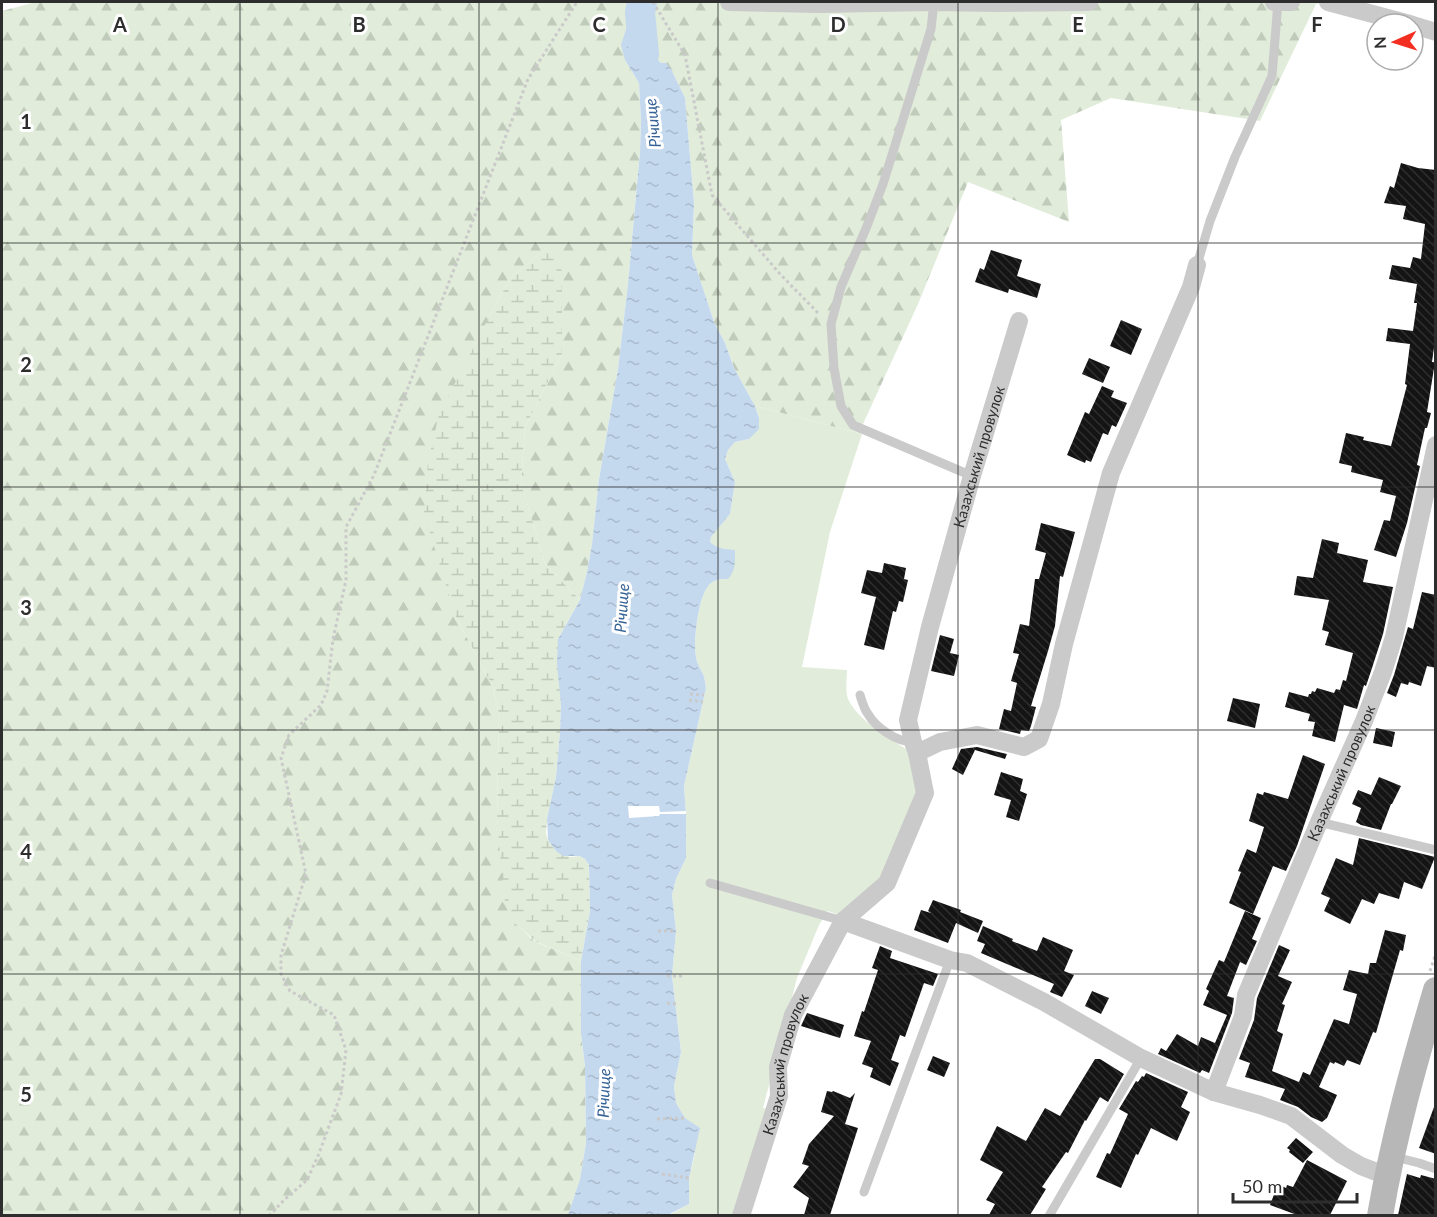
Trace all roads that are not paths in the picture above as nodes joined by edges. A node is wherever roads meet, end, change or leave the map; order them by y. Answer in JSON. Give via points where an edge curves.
{"nodes":[{"id":1,"x":729,"y":2,"type":"edge"},
{"id":2,"x":934,"y":2,"type":"edge"},
{"id":3,"x":1089,"y":2,"type":"edge"},
{"id":4,"x":1276,"y":2,"type":"edge"},
{"id":5,"x":1291,"y":2,"type":"edge"},
{"id":6,"x":1328,"y":2,"type":"edge"},
{"id":7,"x":1365,"y":12,"type":"edge"},
{"id":8,"x":1197,"y":265,"type":"joint"},
{"id":9,"x":1019,"y":321,"type":"dead end"},
{"id":10,"x":1436,"y":445,"type":"edge"},
{"id":11,"x":972,"y":476,"type":"junction"},
{"id":12,"x":860,"y":695,"type":"dead end"},
{"id":13,"x":915,"y":748,"type":"junction"},
{"id":14,"x":1319,"y":822,"type":"junction"},
{"id":15,"x":1436,"y":850,"type":"edge"},
{"id":16,"x":710,"y":883,"type":"dead end"},
{"id":17,"x":843,"y":921,"type":"junction"},
{"id":18,"x":950,"y":960,"type":"junction"},
{"id":19,"x":1436,"y":990,"type":"edge"},
{"id":20,"x":1141,"y":1058,"type":"junction"},
{"id":21,"x":1214,"y":1092,"type":"junction"},
{"id":22,"x":1389,"y":1166,"type":"junction"},
{"id":23,"x":1436,"y":1169,"type":"edge"},
{"id":24,"x":864,"y":1192,"type":"dead end"},
{"id":25,"x":741,"y":1215,"type":"edge"},
{"id":26,"x":1049,"y":1215,"type":"edge"},
{"id":27,"x":1380,"y":1215,"type":"edge"}],
"edges":[{"from":1,"to":2,"type":"street"},
{"from":2,"to":3,"type":"street"},
{"from":2,"to":11,"type":"lane","via":[[931,29],[892,154],[841,287],[831,324],[834,368],[841,406],[853,425]]},
{"from":4,"to":5,"type":"street"},
{"from":4,"to":8,"type":"lane","via":[[1272,76],[1235,157]]},
{"from":6,"to":7,"type":"street"},
{"from":8,"to":13,"type":"street","via":[[1111,473],[1039,739],[1024,747],[977,735]]},
{"from":9,"to":11,"type":"street","name":"Казахський провулок"},
{"from":10,"to":14,"type":"street","name":"Казахський провулок","via":[[1394,637],[1364,721]]},
{"from":11,"to":13,"type":"street","name":"Казахський провулок","via":[[908,720]]},
{"from":12,"to":13,"type":"lane","via":[[868,714],[883,730]]},
{"from":13,"to":17,"type":"street","name":"Казахський провулок","via":[[925,793],[887,883]]},
{"from":14,"to":15,"type":"lane"},
{"from":14,"to":21,"type":"street","name":"Казахський провулок","via":[[1246,994],[1243,1016]]},
{"from":16,"to":17,"type":"lane"},
{"from":17,"to":18,"type":"street"},
{"from":17,"to":25,"type":"street","name":"Казахський провулок","via":[[793,1015],[778,1067],[778,1096]]},
{"from":18,"to":20,"type":"street","via":[[967,963],[1044,1002]]},
{"from":18,"to":24,"type":"lane"},
{"from":19,"to":22,"type":"street","via":[[1409,1079]]},
{"from":20,"to":21,"type":"street"},
{"from":20,"to":26,"type":"lane"},
{"from":21,"to":22,"type":"street","via":[[1291,1116],[1361,1166]]},
{"from":22,"to":23,"type":"lane","via":[[1419,1163]]},
{"from":22,"to":27,"type":"street"}]}
